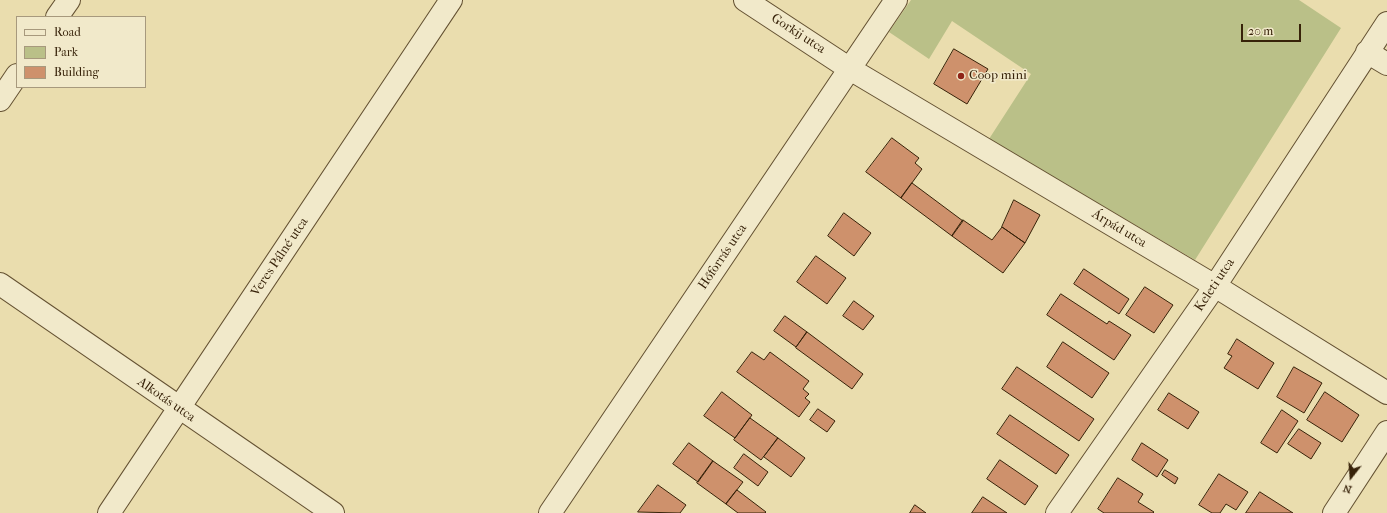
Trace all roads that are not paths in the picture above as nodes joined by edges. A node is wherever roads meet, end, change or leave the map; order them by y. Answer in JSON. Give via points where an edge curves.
{"nodes":[{"id":1,"x":69,"y":0,"type":"edge"},
{"id":2,"x":451,"y":0,"type":"edge"},
{"id":3,"x":746,"y":0,"type":"edge"},
{"id":4,"x":896,"y":0,"type":"edge"},
{"id":5,"x":58,"y":16,"type":"edge"},
{"id":6,"x":1387,"y":23,"type":"edge"},
{"id":7,"x":1367,"y":52,"type":"junction"},
{"id":8,"x":1387,"y":64,"type":"edge"},
{"id":9,"x":850,"y":69,"type":"junction"},
{"id":10,"x":16,"y":76,"type":"edge"},
{"id":11,"x":0,"y":100,"type":"edge"},
{"id":12,"x":0,"y":284,"type":"edge"},
{"id":13,"x":1215,"y":286,"type":"junction"},
{"id":14,"x":1387,"y":393,"type":"edge"},
{"id":15,"x":179,"y":409,"type":"junction"},
{"id":16,"x":1387,"y":432,"type":"edge"},
{"id":17,"x":109,"y":513,"type":"edge"},
{"id":18,"x":333,"y":513,"type":"edge"},
{"id":19,"x":550,"y":513,"type":"edge"},
{"id":20,"x":1057,"y":513,"type":"edge"},
{"id":21,"x":1334,"y":513,"type":"edge"}],
"edges":[{"from":1,"to":5,"type":"street"},
{"from":2,"to":15,"type":"street","name":"Veres Pálné utca"},
{"from":3,"to":9,"type":"street","name":"Gorkij utca"},
{"from":4,"to":9,"type":"street","name":"Hőforrás utca"},
{"from":6,"to":7,"type":"street","name":"Keleti utca"},
{"from":7,"to":8,"type":"street"},
{"from":7,"to":13,"type":"street","name":"Keleti utca"},
{"from":9,"to":13,"type":"street","name":"Árpád utca"},
{"from":9,"to":19,"type":"street","name":"Hőforrás utca"},
{"from":10,"to":11,"type":"street"},
{"from":12,"to":15,"type":"street","name":"Alkotás utca"},
{"from":13,"to":14,"type":"street","name":"Árpád utca"},
{"from":13,"to":20,"type":"street","name":"Keleti utca"},
{"from":15,"to":17,"type":"street","name":"Veres Pálné utca"},
{"from":15,"to":18,"type":"street","name":"Alkotás utca"},
{"from":16,"to":21,"type":"street"}]}
